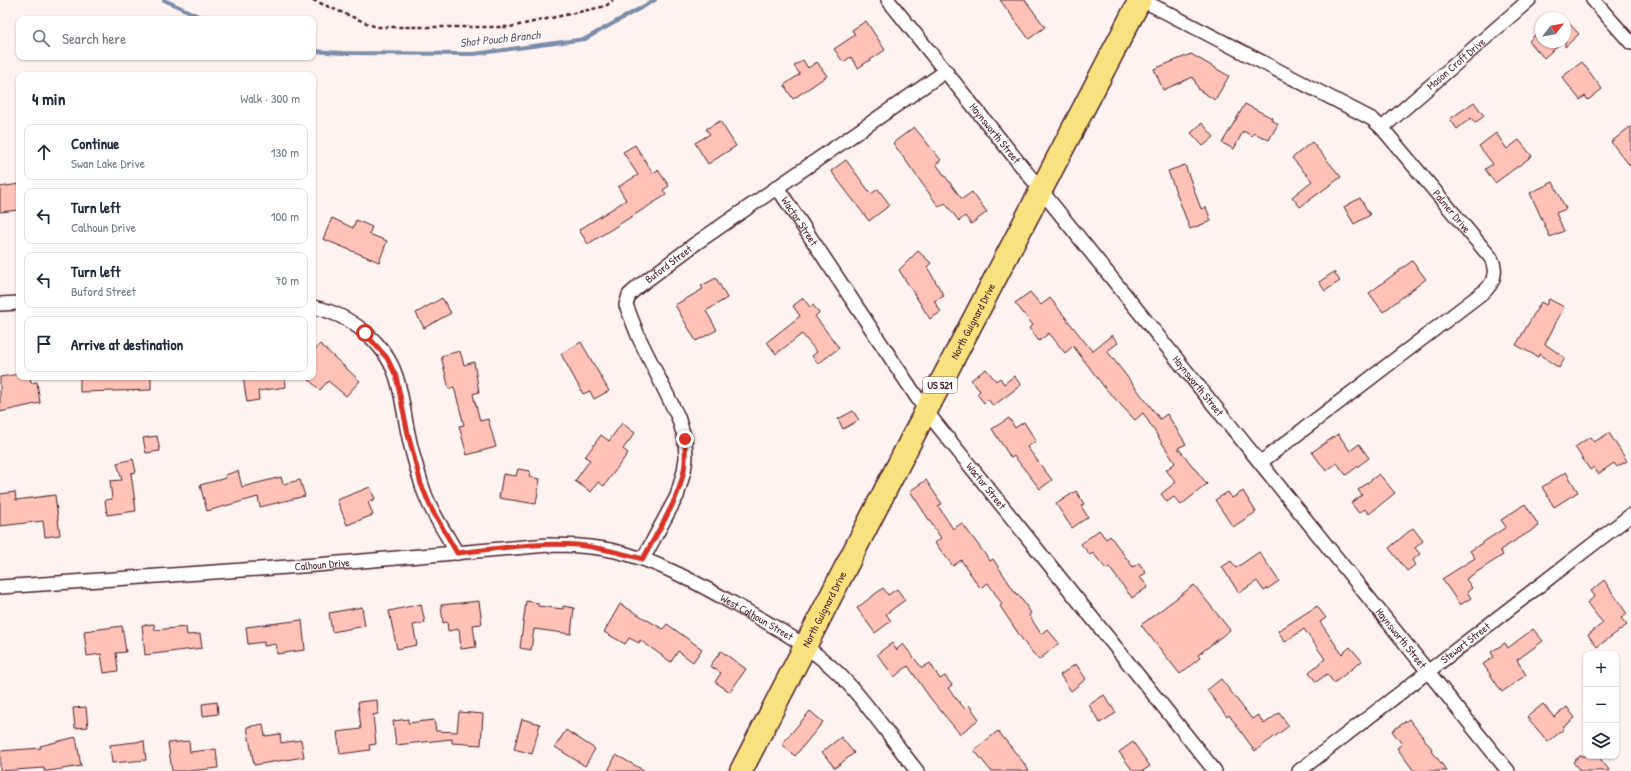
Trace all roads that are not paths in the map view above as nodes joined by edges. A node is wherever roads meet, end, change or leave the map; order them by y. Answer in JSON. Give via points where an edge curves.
{"nodes":[{"id":1,"x":888,"y":0,"type":"edge"},
{"id":2,"x":1141,"y":0,"type":"edge"},
{"id":3,"x":1529,"y":0,"type":"edge"},
{"id":4,"x":1593,"y":0,"type":"edge"},
{"id":5,"x":1631,"y":43,"type":"edge"},
{"id":6,"x":946,"y":71,"type":"junction"},
{"id":7,"x":1382,"y":128,"type":"junction"},
{"id":8,"x":776,"y":187,"type":"junction"},
{"id":9,"x":1041,"y":189,"type":"junction"},
{"id":10,"x":16,"y":303,"type":"edge"},
{"id":11,"x":0,"y":304,"type":"edge"},
{"id":12,"x":316,"y":308,"type":"edge"},
{"id":13,"x":926,"y":411,"type":"junction"},
{"id":14,"x":1261,"y":462,"type":"junction"},
{"id":15,"x":1631,"y":515,"type":"edge"},
{"id":16,"x":457,"y":553,"type":"junction"},
{"id":17,"x":643,"y":559,"type":"junction"},
{"id":18,"x":0,"y":587,"type":"edge"},
{"id":19,"x":805,"y":646,"type":"junction"},
{"id":20,"x":1428,"y":671,"type":"junction"},
{"id":21,"x":741,"y":771,"type":"edge"},
{"id":22,"x":917,"y":771,"type":"edge"},
{"id":23,"x":1215,"y":771,"type":"edge"},
{"id":24,"x":1299,"y":771,"type":"edge"},
{"id":25,"x":1508,"y":771,"type":"edge"}],
"edges":[{"from":1,"to":6,"type":"street","name":"Haynsworth Street"},
{"from":2,"to":7,"type":"street","name":"Palmer Drive","via":[[1372,119]]},
{"from":2,"to":9,"type":"highway","name":"North Guignard Drive","number":"US 521"},
{"from":3,"to":7,"type":"street","name":"Mason Croft Drive"},
{"from":4,"to":5,"type":"street"},
{"from":6,"to":8,"type":"street","name":"Buford Street"},
{"from":6,"to":9,"type":"street","name":"Haynsworth Street"},
{"from":7,"to":14,"type":"street","name":"Palmer Drive","via":[[1491,258],[1495,266],[1493,282],[1486,290]]},
{"from":8,"to":13,"type":"street","name":"Wactor Street"},
{"from":8,"to":17,"type":"street","name":"Buford Street","via":[[694,244],[629,295],[626,305],[639,338],[678,417],[685,439],[686,458],[677,496]]},
{"from":9,"to":13,"type":"highway","name":"North Guignard Drive","number":"US 521"},
{"from":9,"to":14,"type":"street","name":"Haynsworth Street"},
{"from":10,"to":11,"type":"street"},
{"from":12,"to":16,"type":"street","via":[[356,324],[387,358],[396,376],[421,484],[431,508]]},
{"from":13,"to":19,"type":"highway","name":"North Guignard Drive","number":"US 521"},
{"from":13,"to":23,"type":"street","name":"Wactor Street"},
{"from":14,"to":20,"type":"street","name":"Haynsworth Street"},
{"from":15,"to":20,"type":"street","name":"Stewart Street"},
{"from":16,"to":17,"type":"street","name":"Calhoun Drive","via":[[576,545],[615,551]]},
{"from":16,"to":18,"type":"street","name":"Calhoun Drive"},
{"from":17,"to":19,"type":"street","name":"West Calhoun Street","via":[[704,586],[782,630]]},
{"from":19,"to":21,"type":"highway","name":"North Guignard Drive","number":"US 521"},
{"from":19,"to":22,"type":"street","name":"West Calhoun Street","via":[[853,689]]},
{"from":20,"to":24,"type":"street","name":"Stewart Street"},
{"from":20,"to":25,"type":"street","name":"Haynsworth Street"}]}
